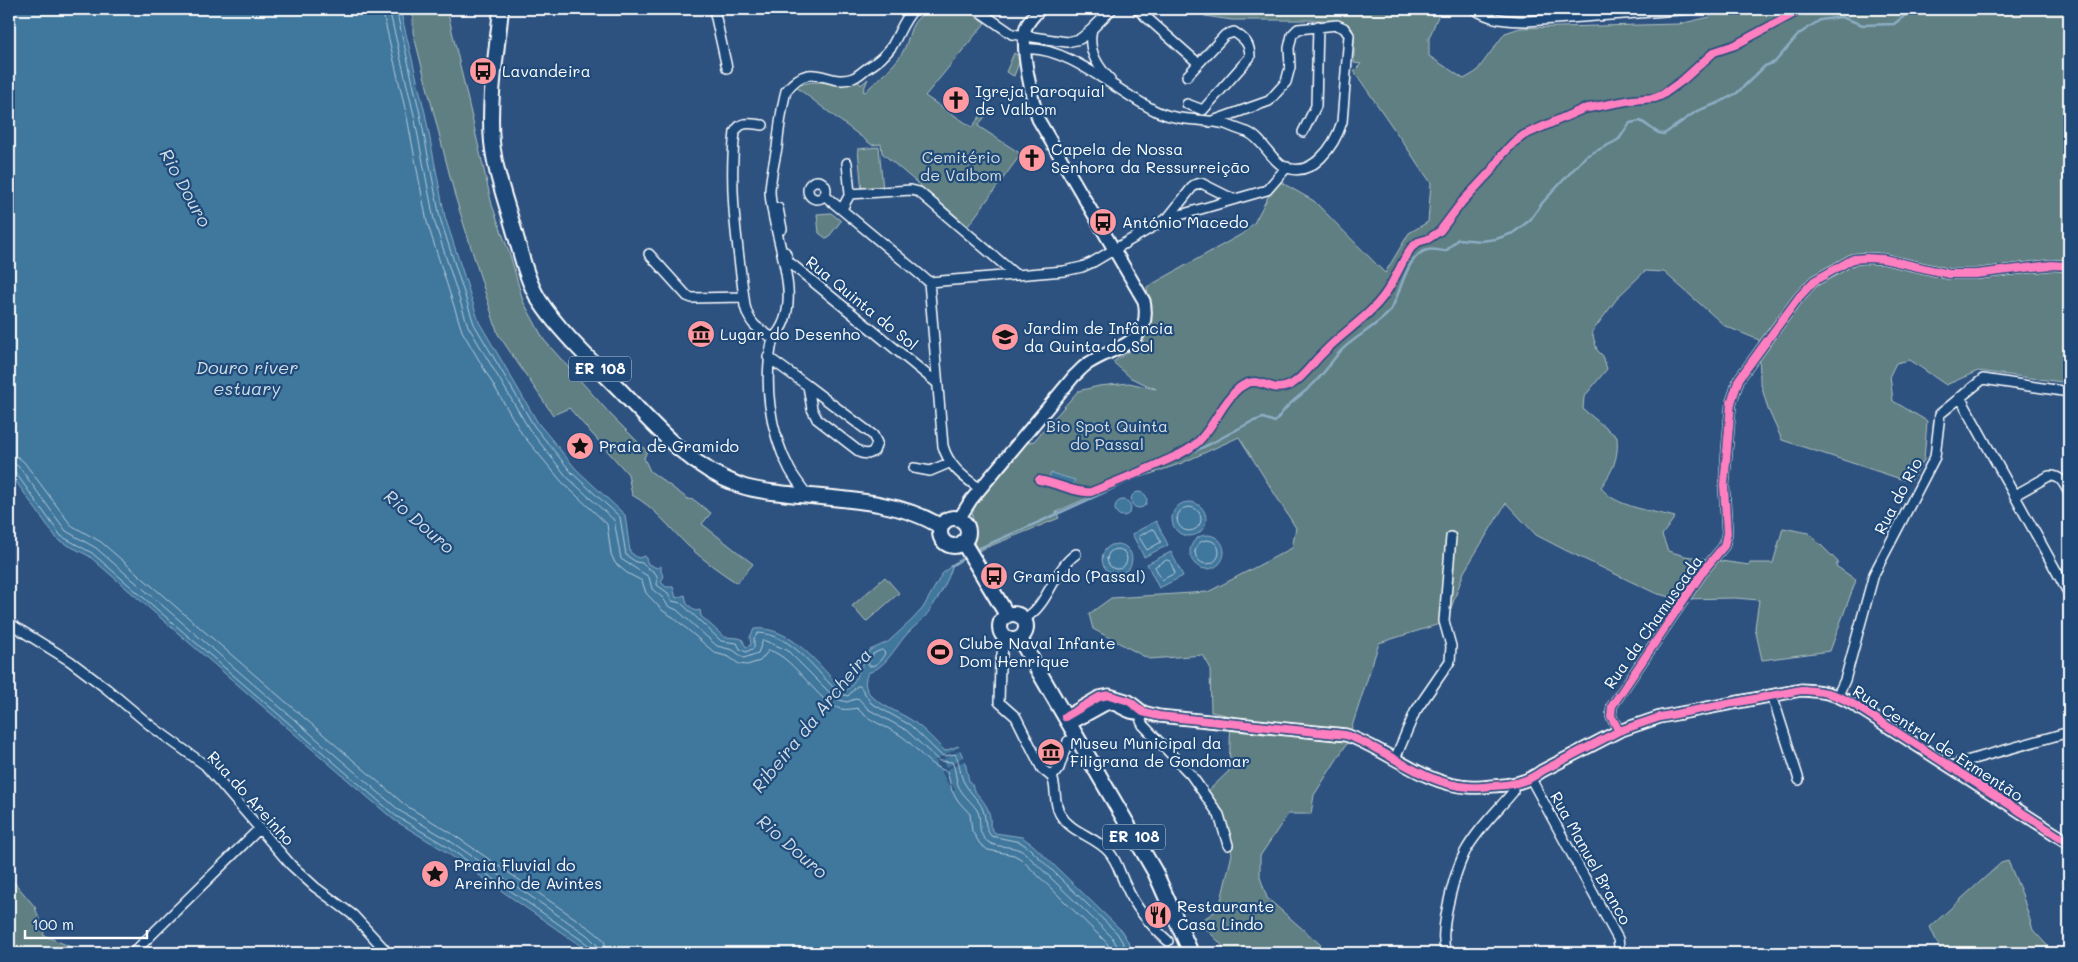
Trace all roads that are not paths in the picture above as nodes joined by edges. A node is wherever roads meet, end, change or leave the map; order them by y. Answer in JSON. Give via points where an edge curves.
{"nodes":[{"id":1,"x":714,"y":9,"type":"edge"},
{"id":2,"x":914,"y":9,"type":"edge"},
{"id":3,"x":976,"y":9,"type":"edge"},
{"id":4,"x":1040,"y":9,"type":"edge"},
{"id":5,"x":1112,"y":9,"type":"edge"},
{"id":6,"x":1137,"y":9,"type":"edge"},
{"id":7,"x":1474,"y":9,"type":"edge"},
{"id":8,"x":1693,"y":9,"type":"edge"},
{"id":9,"x":501,"y":10,"type":"edge"},
{"id":10,"x":1318,"y":26,"type":"junction"},
{"id":11,"x":1092,"y":29,"type":"junction"},
{"id":12,"x":1025,"y":36,"type":"junction"},
{"id":13,"x":1025,"y":49,"type":"junction"},
{"id":14,"x":1198,"y":63,"type":"junction"},
{"id":15,"x":727,"y":68,"type":"dead end"},
{"id":16,"x":1187,"y":76,"type":"dead end"},
{"id":17,"x":1121,"y":90,"type":"junction"},
{"id":18,"x":1187,"y":104,"type":"dead end"},
{"id":19,"x":1210,"y":122,"type":"junction"},
{"id":20,"x":763,"y":125,"type":"dead end"},
{"id":21,"x":1303,"y":132,"type":"dead end"},
{"id":22,"x":847,"y":163,"type":"dead end"},
{"id":23,"x":1287,"y":167,"type":"junction"},
{"id":24,"x":850,"y":194,"type":"junction"},
{"id":25,"x":824,"y":195,"type":"dead end"},
{"id":26,"x":1233,"y":199,"type":"junction"},
{"id":27,"x":778,"y":208,"type":"dead end"},
{"id":28,"x":842,"y":209,"type":"junction"},
{"id":29,"x":1166,"y":219,"type":"junction"},
{"id":30,"x":1114,"y":249,"type":"junction"},
{"id":31,"x":649,"y":254,"type":"dead end"},
{"id":32,"x":2069,"y":266,"type":"edge"},
{"id":33,"x":1016,"y":275,"type":"junction"},
{"id":34,"x":929,"y":282,"type":"junction"},
{"id":35,"x":744,"y":297,"type":"junction"},
{"id":36,"x":773,"y":338,"type":"junction"},
{"id":37,"x":768,"y":357,"type":"junction"},
{"id":38,"x":937,"y":383,"type":"junction"},
{"id":39,"x":808,"y":386,"type":"junction"},
{"id":40,"x":2069,"y":392,"type":"edge"},
{"id":41,"x":1960,"y":397,"type":"junction"},
{"id":42,"x":949,"y":462,"type":"junction"},
{"id":43,"x":914,"y":468,"type":"dead end"},
{"id":44,"x":980,"y":489,"type":"junction"},
{"id":45,"x":2069,"y":493,"type":"edge"},
{"id":46,"x":2014,"y":495,"type":"junction"},
{"id":47,"x":808,"y":496,"type":"junction"},
{"id":48,"x":959,"y":519,"type":"junction"},
{"id":49,"x":942,"y":527,"type":"junction"},
{"id":50,"x":1451,"y":537,"type":"dead end"},
{"id":51,"x":968,"y":550,"type":"junction"},
{"id":52,"x":1076,"y":554,"type":"dead end"},
{"id":53,"x":2069,"y":594,"type":"edge"},
{"id":54,"x":1006,"y":616,"type":"junction"},
{"id":55,"x":1024,"y":619,"type":"junction"},
{"id":56,"x":9,"y":623,"type":"edge"},
{"id":57,"x":1005,"y":638,"type":"junction"},
{"id":58,"x":1020,"y":639,"type":"junction"},
{"id":59,"x":1838,"y":695,"type":"junction"},
{"id":60,"x":1772,"y":696,"type":"junction"},
{"id":61,"x":1143,"y":712,"type":"junction"},
{"id":62,"x":1067,"y":721,"type":"junction"},
{"id":63,"x":1619,"y":732,"type":"junction"},
{"id":64,"x":2069,"y":732,"type":"edge"},
{"id":65,"x":1068,"y":741,"type":"dead end"},
{"id":66,"x":1395,"y":758,"type":"junction"},
{"id":67,"x":1952,"y":768,"type":"junction"},
{"id":68,"x":1052,"y":777,"type":"junction"},
{"id":69,"x":1531,"y":779,"type":"junction"},
{"id":70,"x":1799,"y":780,"type":"dead end"},
{"id":71,"x":1513,"y":785,"type":"junction"},
{"id":72,"x":260,"y":828,"type":"junction"},
{"id":73,"x":2069,"y":843,"type":"edge"},
{"id":74,"x":1228,"y":845,"type":"dead end"},
{"id":75,"x":1168,"y":941,"type":"dead end"},
{"id":76,"x":133,"y":953,"type":"edge"},
{"id":77,"x":388,"y":953,"type":"edge"},
{"id":78,"x":1191,"y":953,"type":"edge"},
{"id":79,"x":1446,"y":953,"type":"edge"},
{"id":80,"x":1620,"y":953,"type":"edge"}],
"edges":[{"from":1,"to":15,"type":"street"},
{"from":2,"to":36,"type":"street","via":[[891,48],[878,62],[853,79],[815,74],[803,76],[786,91],[770,189],[787,279],[788,306]]},
{"from":3,"to":12,"type":"street","via":[[1012,34]]},
{"from":4,"to":12,"type":"street","via":[[1028,22]]},
{"from":5,"to":11,"type":"street"},
{"from":6,"to":14,"type":"street"},
{"from":7,"to":8,"type":"street","via":[[1485,16],[1527,21]]},
{"from":9,"to":47,"type":"main road","number":"ER 108","via":[[492,141],[521,255],[539,300],[650,421],[686,454],[740,486]]},
{"from":10,"to":19,"type":"street","via":[[1298,29],[1292,35],[1286,82],[1269,101]]},
{"from":10,"to":21,"type":"street","via":[[1316,106]]},
{"from":10,"to":23,"type":"street","via":[[1337,25],[1349,35],[1342,122],[1330,148],[1311,166],[1302,169]]},
{"from":11,"to":12,"type":"street","via":[[1080,39],[1067,42]]},
{"from":11,"to":17,"type":"street","via":[[1089,40],[1095,60]]},
{"from":12,"to":13,"type":"street"},
{"from":13,"to":17,"type":"street","via":[[1058,54]]},
{"from":13,"to":30,"type":"street","via":[[1031,97],[1038,119]]},
{"from":14,"to":16,"type":"street"},
{"from":14,"to":18,"type":"street","via":[[1225,35],[1234,32],[1250,46],[1250,57],[1203,110]]},
{"from":17,"to":19,"type":"street","via":[[1158,111],[1182,120]]},
{"from":19,"to":23,"type":"street","via":[[1250,134]]},
{"from":20,"to":35,"type":"street","via":[[740,124],[734,139],[734,223]]},
{"from":22,"to":24,"type":"street"},
{"from":23,"to":26,"type":"street","via":[[1266,190]]},
{"from":24,"to":28,"type":"street"},
{"from":24,"to":33,"type":"street","via":[[919,192]]},
{"from":25,"to":28,"type":"street"},
{"from":26,"to":29,"type":"street"},
{"from":26,"to":29,"type":"street","via":[[1200,183],[1194,185]]},
{"from":27,"to":38,"type":"street","name":"Rua Quinta do Sol","via":[[789,262]]},
{"from":28,"to":34,"type":"street"},
{"from":29,"to":30,"type":"street"},
{"from":30,"to":33,"type":"street","via":[[1082,267]]},
{"from":30,"to":44,"type":"street","via":[[1144,301],[1143,327],[1124,347],[1088,363],[1074,376]]},
{"from":31,"to":35,"type":"street","via":[[687,296]]},
{"from":32,"to":63,"type":"street","name":"Rua da Chamuscada","via":[[1949,274],[1867,258],[1853,259],[1814,281],[1739,378],[1729,422],[1724,546],[1704,570],[1612,706],[1611,716]]},
{"from":33,"to":34,"type":"street"},
{"from":34,"to":38,"type":"street"},
{"from":35,"to":36,"type":"street","via":[[748,318]]},
{"from":36,"to":37,"type":"street"},
{"from":37,"to":39,"type":"street"},
{"from":37,"to":47,"type":"street","via":[[767,396],[780,448]]},
{"from":38,"to":42,"type":"street","via":[[943,446]]},
{"from":39,"to":39,"type":"street","via":[[812,409],[820,422],[861,453],[874,451],[877,442],[873,435]]},
{"from":40,"to":41,"type":"street","name":"Rua do Rio","via":[[1984,380]]},
{"from":41,"to":46,"type":"street"},
{"from":41,"to":59,"type":"street","name":"Rua do Rio","via":[[1940,414],[1935,457],[1874,574]]},
{"from":42,"to":43,"type":"street","via":[[930,471]]},
{"from":42,"to":44,"type":"street"},
{"from":44,"to":48,"type":"street"},
{"from":45,"to":46,"type":"street","via":[[2061,479],[2049,476]]},
{"from":46,"to":53,"type":"street"},
{"from":47,"to":49,"type":"main road","number":"ER 108","via":[[870,503],[908,512]]},
{"from":48,"to":49,"type":"main road","via":[[948,520]]},
{"from":48,"to":51,"type":"main road","via":[[968,531]]},
{"from":49,"to":51,"type":"main road","via":[[942,537],[946,542]]},
{"from":50,"to":66,"type":"street","via":[[1444,621],[1451,646],[1450,661],[1414,712]]},
{"from":51,"to":54,"type":"main road"},
{"from":52,"to":55,"type":"street","via":[[1065,565],[1042,604]]},
{"from":54,"to":55,"type":"main road","via":[[1016,614]]},
{"from":54,"to":57,"type":"main road","via":[[1000,628]]},
{"from":55,"to":58,"type":"main road","via":[[1026,633]]},
{"from":56,"to":72,"type":"street","name":"Rua do Areinho","via":[[70,661],[205,765]]},
{"from":57,"to":58,"type":"main road","via":[[1010,641]]},
{"from":57,"to":68,"type":"street","via":[[1000,665],[1000,702],[1016,717],[1042,769]]},
{"from":58,"to":62,"type":"main road","number":"ER 108"},
{"from":59,"to":60,"type":"street","name":"Rua Central de Ermentão","via":[[1801,690]]},
{"from":59,"to":67,"type":"street","name":"Rua Central de Ermentão"},
{"from":60,"to":63,"type":"street","name":"Rua Central de Ermentão","via":[[1660,717]]},
{"from":60,"to":70,"type":"street"},
{"from":61,"to":62,"type":"street","name":"Rua Central de Ermentão","via":[[1133,714],[1108,702]]},
{"from":61,"to":66,"type":"street","name":"Rua Central de Ermentão","via":[[1243,726],[1346,735]]},
{"from":61,"to":74,"type":"street","via":[[1143,725],[1191,774],[1219,815]]},
{"from":62,"to":78,"type":"main road","number":"ER 108","via":[[1155,872]]},
{"from":63,"to":69,"type":"street","name":"Rua Central de Ermentão"},
{"from":64,"to":67,"type":"street","via":[[1959,763]]},
{"from":65,"to":68,"type":"street","via":[[1059,768]]},
{"from":66,"to":71,"type":"street","name":"Rua Central de Ermentão","via":[[1441,782],[1468,788]]},
{"from":67,"to":73,"type":"street","name":"Rua Central de Ermentão"},
{"from":68,"to":75,"type":"street","via":[[1060,814],[1069,826],[1109,852],[1138,909]]},
{"from":69,"to":71,"type":"street","name":"Rua Central de Ermentão"},
{"from":69,"to":80,"type":"street","name":"Rua Manuel Branco","via":[[1618,939]]},
{"from":71,"to":79,"type":"street","via":[[1513,792],[1465,852],[1454,878],[1443,940]]},
{"from":72,"to":76,"type":"street"},
{"from":72,"to":77,"type":"street","name":"Rua do Areinho","via":[[291,865],[353,915]]}]}
